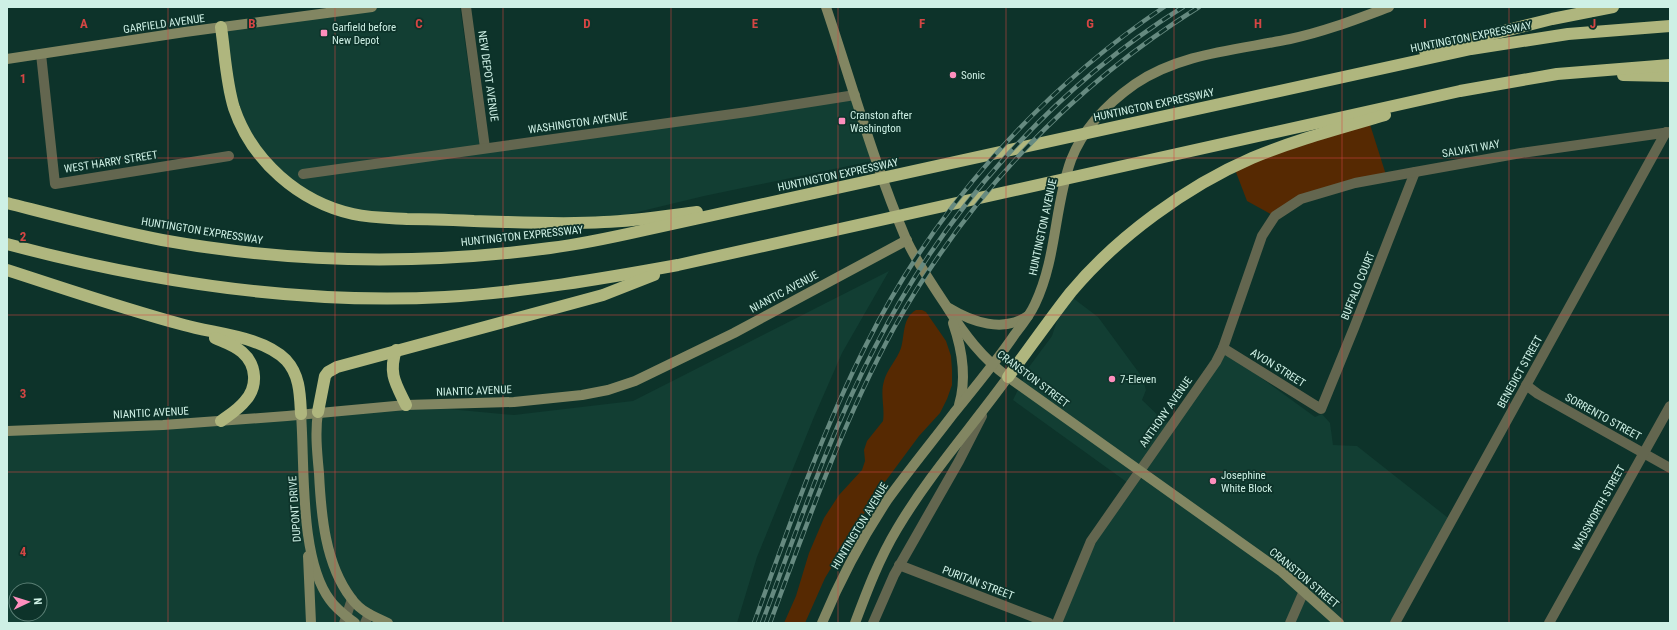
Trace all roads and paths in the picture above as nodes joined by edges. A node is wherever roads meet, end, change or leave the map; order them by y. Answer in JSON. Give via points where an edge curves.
{"nodes":[{"id":1,"x":372,"y":7,"type":"edge"},
{"id":2,"x":466,"y":7,"type":"edge"},
{"id":3,"x":826,"y":7,"type":"edge"},
{"id":4,"x":1389,"y":7,"type":"edge"},
{"id":5,"x":1613,"y":7,"type":"edge"},
{"id":6,"x":1670,"y":26,"type":"edge"},
{"id":7,"x":221,"y":27,"type":"junction"},
{"id":8,"x":41,"y":54,"type":"junction"},
{"id":9,"x":7,"y":59,"type":"edge"},
{"id":10,"x":1670,"y":65,"type":"edge"},
{"id":11,"x":1557,"y":74,"type":"junction"},
{"id":12,"x":1670,"y":76,"type":"edge"},
{"id":13,"x":1282,"y":90,"type":"junction"},
{"id":14,"x":1460,"y":91,"type":"junction"},
{"id":15,"x":855,"y":95,"type":"junction"},
{"id":16,"x":1668,"y":132,"type":"edge"},
{"id":17,"x":485,"y":148,"type":"junction"},
{"id":18,"x":229,"y":156,"type":"dead end"},
{"id":19,"x":1415,"y":172,"type":"junction"},
{"id":20,"x":303,"y":174,"type":"dead end"},
{"id":21,"x":788,"y":199,"type":"junction"},
{"id":22,"x":7,"y":203,"type":"edge"},
{"id":23,"x":1282,"y":210,"type":"joint"},
{"id":24,"x":7,"y":244,"type":"edge"},
{"id":25,"x":909,"y":244,"type":"junction"},
{"id":26,"x":678,"y":265,"type":"junction"},
{"id":27,"x":7,"y":270,"type":"edge"},
{"id":28,"x":947,"y":308,"type":"junction"},
{"id":29,"x":1030,"y":315,"type":"junction"},
{"id":30,"x":184,"y":325,"type":"junction"},
{"id":31,"x":1223,"y":348,"type":"junction"},
{"id":32,"x":396,"y":350,"type":"junction"},
{"id":33,"x":993,"y":365,"type":"junction"},
{"id":34,"x":1008,"y":377,"type":"junction"},
{"id":35,"x":1526,"y":385,"type":"junction"},
{"id":36,"x":406,"y":404,"type":"junction"},
{"id":37,"x":987,"y":406,"type":"junction"},
{"id":38,"x":1670,"y":406,"type":"edge"},
{"id":39,"x":1321,"y":409,"type":"joint"},
{"id":40,"x":956,"y":411,"type":"junction"},
{"id":41,"x":318,"y":412,"type":"junction"},
{"id":42,"x":301,"y":414,"type":"junction"},
{"id":43,"x":221,"y":421,"type":"junction"},
{"id":44,"x":7,"y":431,"type":"edge"},
{"id":45,"x":1643,"y":453,"type":"junction"},
{"id":46,"x":1670,"y":468,"type":"edge"},
{"id":47,"x":1140,"y":471,"type":"junction"},
{"id":48,"x":307,"y":536,"type":"junction"},
{"id":49,"x":899,"y":566,"type":"junction"},
{"id":50,"x":1304,"y":591,"type":"junction"},
{"id":51,"x":352,"y":599,"type":"junction"},
{"id":52,"x":345,"y":619,"type":"edge"},
{"id":53,"x":367,"y":619,"type":"edge"},
{"id":54,"x":311,"y":623,"type":"edge"},
{"id":55,"x":355,"y":623,"type":"edge"},
{"id":56,"x":388,"y":623,"type":"edge"},
{"id":57,"x":822,"y":623,"type":"edge"},
{"id":58,"x":855,"y":623,"type":"edge"},
{"id":59,"x":873,"y":623,"type":"edge"},
{"id":60,"x":1049,"y":623,"type":"edge"},
{"id":61,"x":1057,"y":623,"type":"edge"},
{"id":62,"x":1290,"y":623,"type":"edge"},
{"id":63,"x":1339,"y":623,"type":"edge"},
{"id":64,"x":1395,"y":623,"type":"edge"},
{"id":65,"x":1549,"y":623,"type":"edge"}],
"edges":[{"from":1,"to":7,"type":"main road","name":"GARFIELD AVENUE"},
{"from":2,"to":17,"type":"street","name":"NEW DEPOT AVENUE"},
{"from":3,"to":15,"type":"main road","name":"CRANSTON STREET"},
{"from":4,"to":29,"type":"main road","name":"HUNTINGTON AVENUE","via":[[1316,32],[1187,60],[1152,74],[1125,92],[1100,115],[1076,149],[1065,182],[1048,269]]},
{"from":5,"to":13,"type":"highway","via":[[1490,34]]},
{"from":6,"to":13,"type":"highway","name":"HUNTINGTON EXPRESSWAY","via":[[1615,29],[1519,40]]},
{"from":7,"to":8,"type":"main road","name":"GARFIELD AVENUE"},
{"from":7,"to":21,"type":"highway","via":[[231,97],[239,121],[254,147],[271,168],[293,188],[317,202],[341,211],[382,218],[602,222],[662,217]]},
{"from":8,"to":9,"type":"main road","name":"GARFIELD AVENUE"},
{"from":8,"to":18,"type":"street","name":"WEST HARRY STREET","via":[[55,184]]},
{"from":10,"to":11,"type":"highway"},
{"from":11,"to":12,"type":"highway"},
{"from":11,"to":14,"type":"highway"},
{"from":13,"to":21,"type":"highway","name":"HUNTINGTON EXPRESSWAY"},
{"from":14,"to":26,"type":"highway"},
{"from":14,"to":34,"type":"highway","via":[[1266,153],[1233,167],[1195,188],[1152,218],[1091,271],[1064,302]]},
{"from":15,"to":17,"type":"street","name":"WASHINGTON AVENUE"},
{"from":15,"to":25,"type":"main road","name":"CRANSTON STREET"},
{"from":16,"to":19,"type":"street","name":"SALVATI WAY","via":[[1528,152]]},
{"from":16,"to":35,"type":"street","name":"BENEDICT STREET"},
{"from":17,"to":20,"type":"street","name":"WASHINGTON AVENUE"},
{"from":19,"to":23,"type":"street","name":"SALVATI WAY","via":[[1355,183],[1302,199]]},
{"from":19,"to":39,"type":"street","name":"BUFFALO COURT"},
{"from":21,"to":22,"type":"highway","name":"HUNTINGTON EXPRESSWAY","via":[[624,235],[550,248],[454,256],[356,259],[259,253],[163,240]]},
{"from":23,"to":31,"type":"street","name":"ANTHONY AVENUE","via":[[1262,236]]},
{"from":24,"to":26,"type":"highway","via":[[106,268],[200,285],[347,298],[493,293],[594,280]]},
{"from":25,"to":28,"type":"main road","name":"CRANSTON STREET"},
{"from":25,"to":36,"type":"main road","name":"NIANTIC AVENUE","via":[[734,333],[641,378],[608,390],[514,402]]},
{"from":26,"to":32,"type":"highway","via":[[603,296]]},
{"from":27,"to":30,"type":"highway"},
{"from":28,"to":29,"type":"main road","via":[[970,319],[990,324],[1011,323]]},
{"from":28,"to":33,"type":"main road","name":"CRANSTON STREET","via":[[969,340]]},
{"from":28,"to":40,"type":"main road","via":[[958,341],[963,372],[962,391]]},
{"from":29,"to":33,"type":"main road","name":"HUNTINGTON AVENUE"},
{"from":30,"to":42,"type":"highway","via":[[249,341],[277,353],[290,366],[296,377]]},
{"from":30,"to":43,"type":"highway","via":[[238,349],[247,357],[252,367],[254,383],[248,398]]},
{"from":31,"to":39,"type":"street","name":"AVON STREET"},
{"from":31,"to":47,"type":"street","name":"ANTHONY AVENUE","via":[[1216,362]]},
{"from":32,"to":36,"type":"highway","via":[[392,364],[393,376]]},
{"from":32,"to":41,"type":"highway","via":[[343,365],[328,372],[323,381]]},
{"from":33,"to":34,"type":"main road","name":"CRANSTON STREET"},
{"from":33,"to":40,"type":"main road","name":"HUNTINGTON AVENUE"},
{"from":34,"to":37,"type":"main road"},
{"from":34,"to":47,"type":"main road","name":"CRANSTON STREET"},
{"from":35,"to":45,"type":"street","name":"SORRENTO STREET"},
{"from":35,"to":64,"type":"street","name":"BENEDICT STREET"},
{"from":36,"to":41,"type":"main road","name":"NIANTIC AVENUE"},
{"from":37,"to":49,"type":"street"},
{"from":37,"to":58,"type":"main road","via":[[932,475],[897,529],[877,567]]},
{"from":38,"to":45,"type":"street","name":"WADSWORTH STREET"},
{"from":40,"to":57,"type":"main road","name":"HUNTINGTON AVENUE","via":[[881,511],[849,566]]},
{"from":41,"to":42,"type":"main road","name":"NIANTIC AVENUE"},
{"from":41,"to":51,"type":"main road","via":[[316,436],[325,537],[339,579]]},
{"from":42,"to":43,"type":"main road","name":"NIANTIC AVENUE"},
{"from":42,"to":48,"type":"main road","name":"DUPONT DRIVE"},
{"from":43,"to":44,"type":"main road","name":"NIANTIC AVENUE"},
{"from":45,"to":46,"type":"street","name":"SORRENTO STREET"},
{"from":45,"to":65,"type":"street","name":"WADSWORTH STREET"},
{"from":47,"to":50,"type":"main road","name":"CRANSTON STREET","via":[[1282,572]]},
{"from":47,"to":61,"type":"street","name":"ANTHONY AVENUE","via":[[1088,546]]},
{"from":48,"to":52,"type":"main road","name":"DUPONT DRIVE","via":[[323,590]]},
{"from":48,"to":54,"type":"main road"},
{"from":49,"to":59,"type":"street","via":[[884,594]]},
{"from":49,"to":60,"type":"street","name":"PURITAN STREET"},
{"from":50,"to":62,"type":"street"},
{"from":50,"to":63,"type":"main road","name":"CRANSTON STREET"},
{"from":51,"to":52,"type":"street"},
{"from":51,"to":53,"type":"main road"},
{"from":52,"to":55,"type":"main road","name":"DUPONT DRIVE"},
{"from":53,"to":56,"type":"main road"}]}
